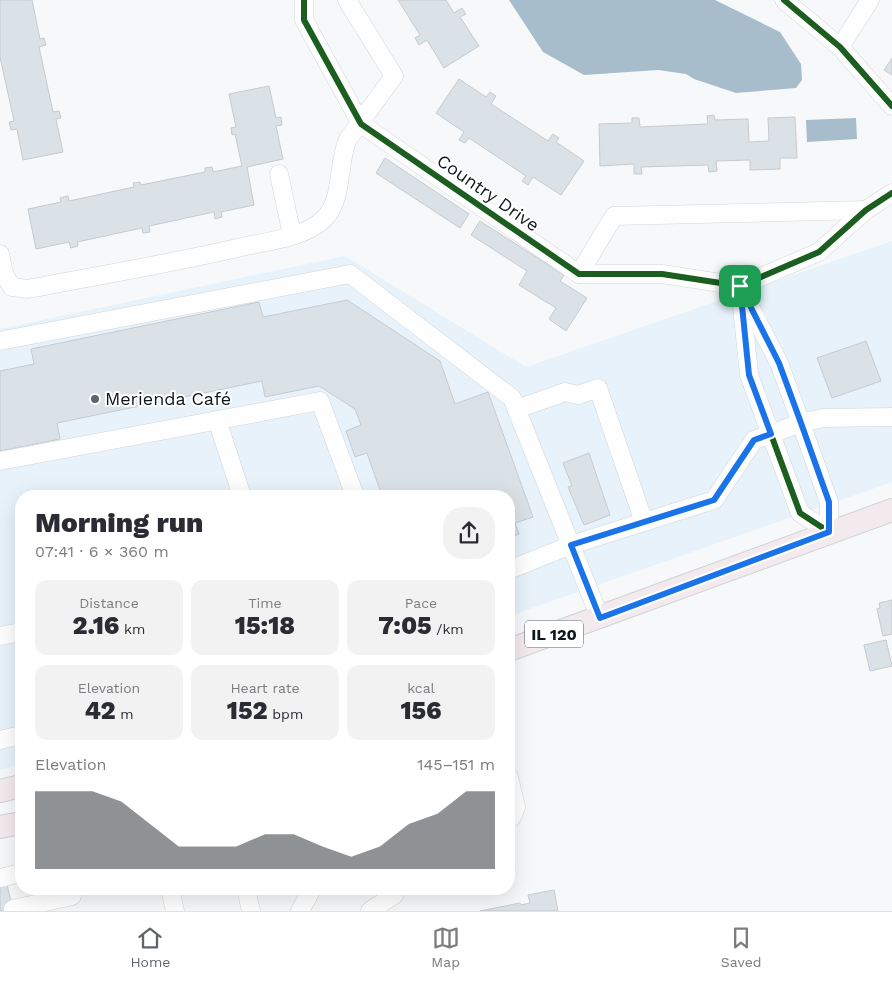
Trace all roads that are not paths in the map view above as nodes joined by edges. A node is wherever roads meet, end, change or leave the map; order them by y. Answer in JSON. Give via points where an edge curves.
{"nodes":[{"id":1,"x":304,"y":0,"type":"edge"},
{"id":2,"x":347,"y":0,"type":"edge"},
{"id":3,"x":784,"y":0,"type":"edge"},
{"id":4,"x":870,"y":0,"type":"edge"},
{"id":5,"x":840,"y":47,"type":"junction"},
{"id":6,"x":892,"y":106,"type":"edge"},
{"id":7,"x":361,"y":124,"type":"junction"},
{"id":8,"x":279,"y":174,"type":"dead end"},
{"id":9,"x":892,"y":193,"type":"edge"},
{"id":10,"x":866,"y":210,"type":"junction"},
{"id":11,"x":292,"y":235,"type":"junction"},
{"id":12,"x":0,"y":254,"type":"edge"},
{"id":13,"x":579,"y":274,"type":"junction"},
{"id":14,"x":740,"y":286,"type":"junction"},
{"id":15,"x":0,"y":341,"type":"edge"},
{"id":16,"x":517,"y":409,"type":"junction"},
{"id":17,"x":892,"y":417,"type":"edge"},
{"id":18,"x":217,"y":420,"type":"junction"},
{"id":19,"x":801,"y":423,"type":"junction"},
{"id":20,"x":771,"y":434,"type":"junction"},
{"id":21,"x":0,"y":461,"type":"edge"},
{"id":22,"x":240,"y":490,"type":"edge"},
{"id":23,"x":353,"y":490,"type":"edge"},
{"id":24,"x":892,"y":510,"type":"edge"},
{"id":25,"x":644,"y":522,"type":"junction"},
{"id":26,"x":829,"y":532,"type":"junction"},
{"id":27,"x":571,"y":545,"type":"junction"},
{"id":28,"x":515,"y":568,"type":"edge"},
{"id":29,"x":600,"y":618,"type":"junction"},
{"id":30,"x":15,"y":633,"type":"edge"},
{"id":31,"x":0,"y":636,"type":"edge"},
{"id":32,"x":515,"y":648,"type":"edge"},
{"id":33,"x":15,"y":736,"type":"edge"},
{"id":34,"x":0,"y":740,"type":"edge"},
{"id":35,"x":15,"y":787,"type":"edge"},
{"id":36,"x":0,"y":791,"type":"edge"},
{"id":37,"x":15,"y":824,"type":"edge"},
{"id":38,"x":0,"y":828,"type":"edge"},
{"id":39,"x":15,"y":874,"type":"edge"},
{"id":40,"x":0,"y":878,"type":"edge"},
{"id":41,"x":171,"y":895,"type":"edge"},
{"id":42,"x":247,"y":895,"type":"edge"},
{"id":43,"x":309,"y":895,"type":"edge"},
{"id":44,"x":394,"y":895,"type":"edge"},
{"id":45,"x":73,"y":899,"type":"edge"},
{"id":46,"x":13,"y":909,"type":"dead end"},
{"id":47,"x":175,"y":911,"type":"edge"},
{"id":48,"x":251,"y":911,"type":"edge"},
{"id":49,"x":300,"y":911,"type":"edge"},
{"id":50,"x":304,"y":911,"type":"edge"},
{"id":51,"x":370,"y":911,"type":"edge"}],
"edges":[{"from":1,"to":7,"type":"street","name":"Country Drive","via":[[304,20]]},
{"from":2,"to":7,"type":"street","via":[[394,76]]},
{"from":3,"to":5,"type":"street"},
{"from":4,"to":5,"type":"street"},
{"from":5,"to":6,"type":"street"},
{"from":7,"to":11,"type":"street","via":[[342,151],[335,200],[325,218],[313,227]]},
{"from":7,"to":13,"type":"street","name":"Country Drive"},
{"from":8,"to":11,"type":"street"},
{"from":9,"to":10,"type":"street"},
{"from":10,"to":13,"type":"street","via":[[614,216]]},
{"from":10,"to":14,"type":"street","via":[[819,252]]},
{"from":11,"to":12,"type":"street","via":[[198,258],[28,289],[12,287],[4,274]]},
{"from":13,"to":14,"type":"street","via":[[662,274]]},
{"from":14,"to":19,"type":"street","via":[[779,363]]},
{"from":14,"to":20,"type":"street","via":[[749,375]]},
{"from":15,"to":16,"type":"street","via":[[350,274],[512,398]]},
{"from":16,"to":25,"type":"street","via":[[565,392],[578,394],[598,388]]},
{"from":16,"to":27,"type":"street"},
{"from":17,"to":19,"type":"street","via":[[824,418]]},
{"from":18,"to":21,"type":"street"},
{"from":18,"to":22,"type":"street"},
{"from":18,"to":23,"type":"street","via":[[320,401]]},
{"from":19,"to":20,"type":"street"},
{"from":19,"to":26,"type":"street","via":[[829,502]]},
{"from":20,"to":25,"type":"street","via":[[754,440],[714,500]]},
{"from":20,"to":26,"type":"street","via":[[800,512]]},
{"from":24,"to":26,"type":"main road","number":"IL 120"},
{"from":25,"to":27,"type":"street"},
{"from":26,"to":29,"type":"main road","number":"IL 120"},
{"from":27,"to":28,"type":"street"},
{"from":27,"to":29,"type":"street"},
{"from":29,"to":32,"type":"main road","number":"IL 120"},
{"from":30,"to":31,"type":"street"},
{"from":33,"to":34,"type":"street"},
{"from":35,"to":36,"type":"main road"},
{"from":37,"to":38,"type":"main road"},
{"from":39,"to":40,"type":"street"},
{"from":41,"to":47,"type":"street"},
{"from":42,"to":48,"type":"street"},
{"from":43,"to":49,"type":"street"},
{"from":44,"to":51,"type":"street"},
{"from":45,"to":46,"type":"street"},
{"from":49,"to":50,"type":"street"}]}
